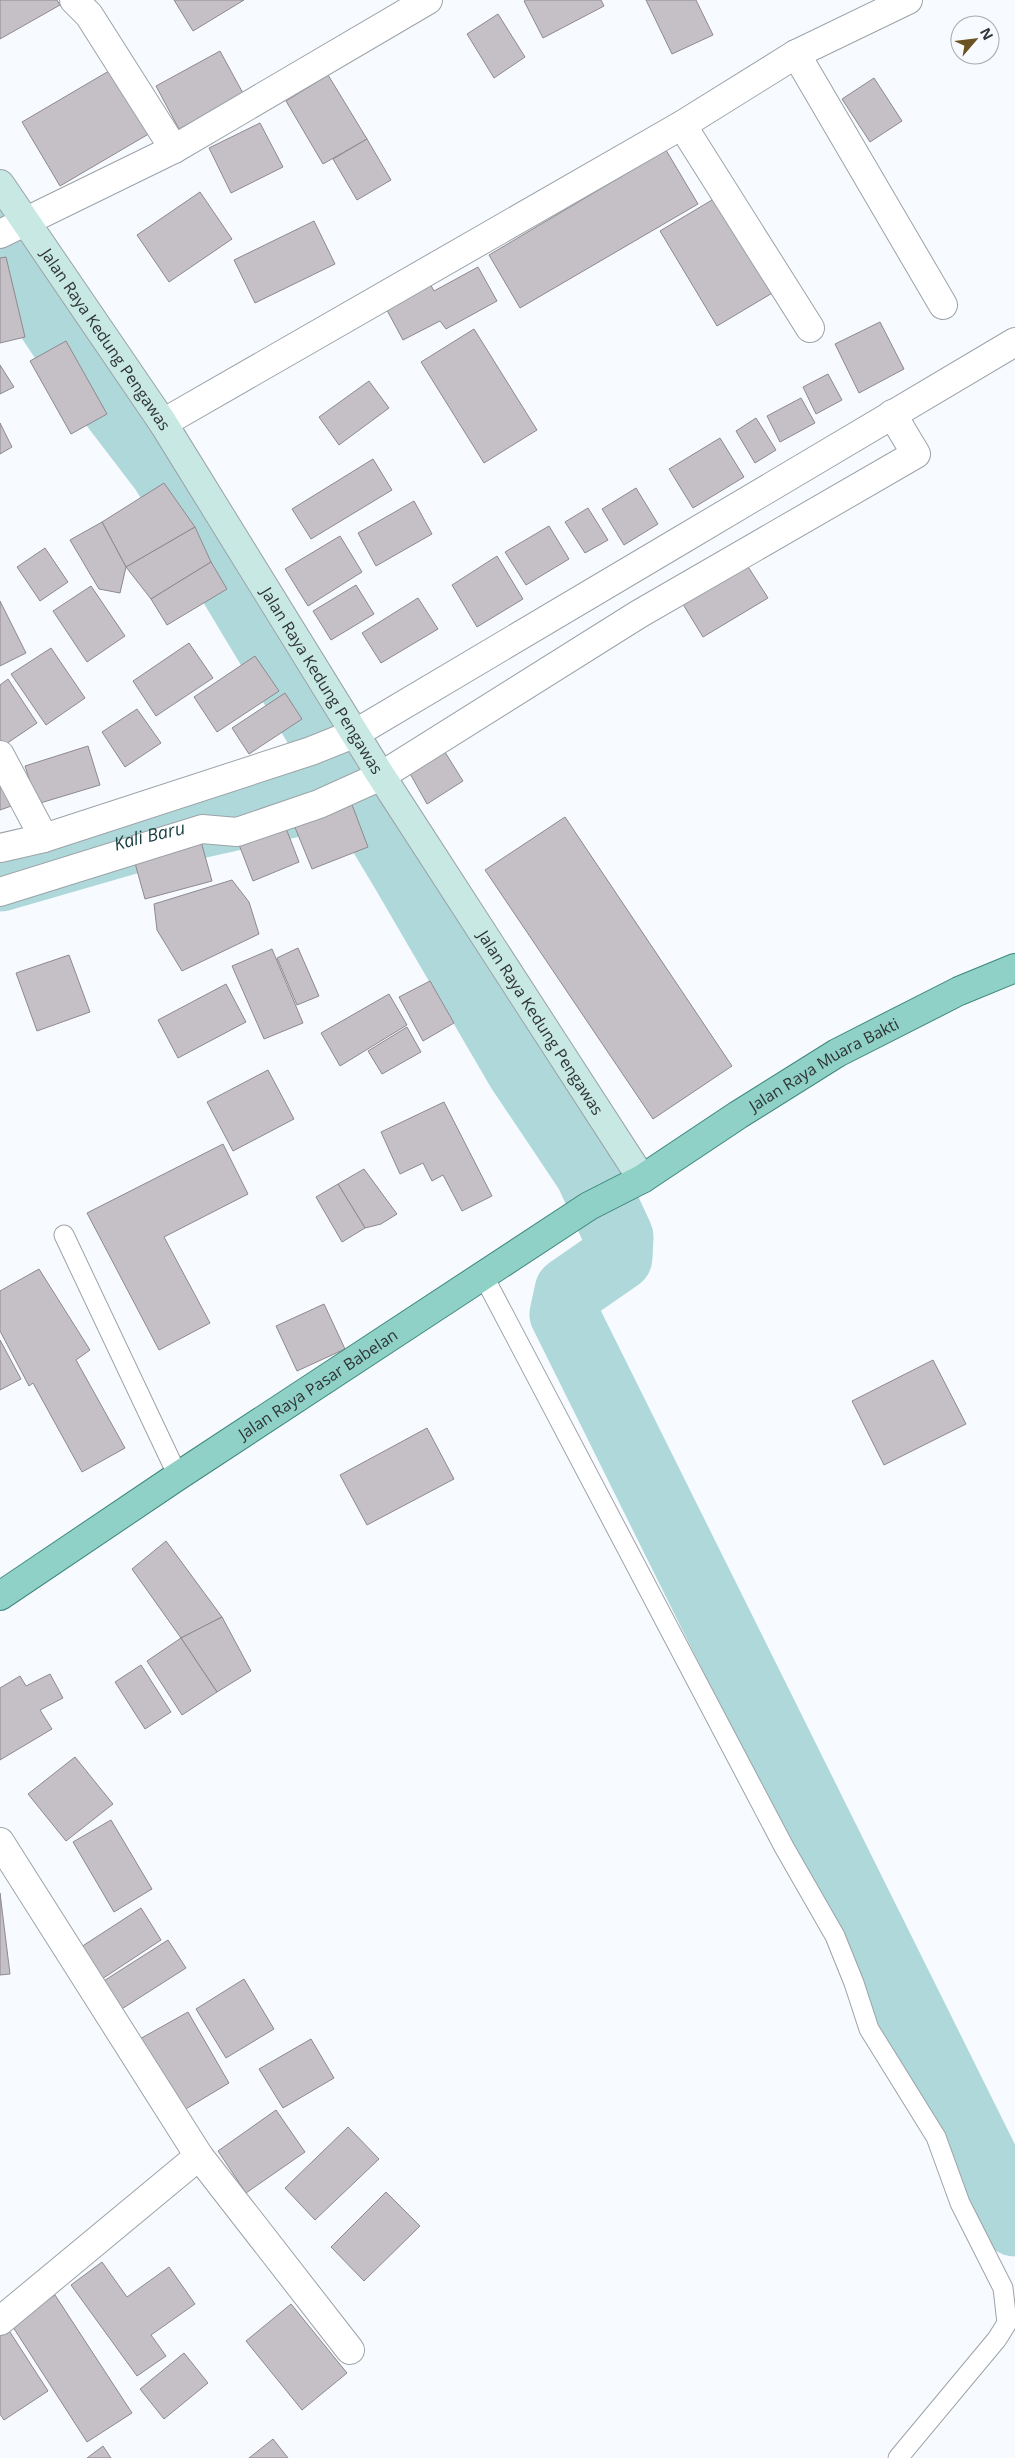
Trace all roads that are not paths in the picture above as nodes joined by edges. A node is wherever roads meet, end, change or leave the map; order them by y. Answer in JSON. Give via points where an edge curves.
{"nodes":[{"id":1,"x":74,"y":0,"type":"edge"},
{"id":2,"x":428,"y":0,"type":"edge"},
{"id":3,"x":908,"y":0,"type":"edge"},
{"id":4,"x":796,"y":54,"type":"junction"},
{"id":5,"x":682,"y":125,"type":"junction"},
{"id":6,"x":174,"y":149,"type":"junction"},
{"id":7,"x":0,"y":184,"type":"edge"},
{"id":8,"x":10,"y":229,"type":"edge"},
{"id":9,"x":943,"y":305,"type":"dead end"},
{"id":10,"x":810,"y":328,"type":"dead end"},
{"id":11,"x":1015,"y":342,"type":"edge"},
{"id":12,"x":894,"y":416,"type":"junction"},
{"id":13,"x":163,"y":423,"type":"junction"},
{"id":14,"x":629,"y":595,"type":"junction"},
{"id":15,"x":352,"y":739,"type":"junction"},
{"id":16,"x":0,"y":756,"type":"edge"},
{"id":17,"x":380,"y":774,"type":"junction"},
{"id":18,"x":44,"y":838,"type":"junction"},
{"id":19,"x":0,"y":848,"type":"edge"},
{"id":20,"x":0,"y":892,"type":"edge"},
{"id":21,"x":1015,"y":968,"type":"edge"},
{"id":22,"x":642,"y":1179,"type":"junction"},
{"id":23,"x":64,"y":1236,"type":"dead end"},
{"id":24,"x":483,"y":1275,"type":"junction"},
{"id":25,"x":178,"y":1476,"type":"junction"},
{"id":26,"x":0,"y":1596,"type":"edge"},
{"id":27,"x":0,"y":1842,"type":"edge"},
{"id":28,"x":199,"y":2156,"type":"junction"},
{"id":29,"x":0,"y":2321,"type":"edge"},
{"id":30,"x":350,"y":2350,"type":"dead end"},
{"id":31,"x":898,"y":2458,"type":"edge"}],
"edges":[{"from":1,"to":6,"type":"street","via":[[88,15]]},
{"from":2,"to":6,"type":"street"},
{"from":3,"to":4,"type":"street"},
{"from":4,"to":5,"type":"street"},
{"from":4,"to":9,"type":"street"},
{"from":5,"to":10,"type":"street"},
{"from":5,"to":13,"type":"street"},
{"from":6,"to":8,"type":"street"},
{"from":7,"to":8,"type":"street","name":"Jalan Raya Kedung Pengawas"},
{"from":8,"to":13,"type":"street","name":"Jalan Raya Kedung Pengawas"},
{"from":11,"to":12,"type":"street"},
{"from":12,"to":14,"type":"street"},
{"from":12,"to":14,"type":"street","via":[[916,454]]},
{"from":13,"to":15,"type":"street","name":"Jalan Raya Kedung Pengawas"},
{"from":14,"to":15,"type":"street"},
{"from":14,"to":17,"type":"street"},
{"from":15,"to":17,"type":"street","name":"Jalan Raya Kedung Pengawas"},
{"from":15,"to":18,"type":"street"},
{"from":16,"to":18,"type":"street"},
{"from":17,"to":20,"type":"street","via":[[318,804],[237,832],[202,828]]},
{"from":17,"to":22,"type":"street","name":"Jalan Raya Kedung Pengawas"},
{"from":18,"to":19,"type":"street"},
{"from":21,"to":22,"type":"main road","name":"Jalan Raya Muara Bakti","via":[[959,991],[837,1053]]},
{"from":22,"to":24,"type":"main road","name":"Jalan Raya Pasar Babelan","via":[[589,1206]]},
{"from":23,"to":25,"type":"lane"},
{"from":24,"to":25,"type":"main road","name":"Jalan Raya Pasar Babelan"},
{"from":24,"to":31,"type":"lane","via":[[784,1848],[835,1936],[869,2029],[936,2137],[960,2203],[1003,2288],[1007,2323]]},
{"from":25,"to":26,"type":"main road","name":"Jalan Raya Pasar Babelan"},
{"from":27,"to":28,"type":"street"},
{"from":28,"to":29,"type":"street"},
{"from":28,"to":30,"type":"street"}]}
